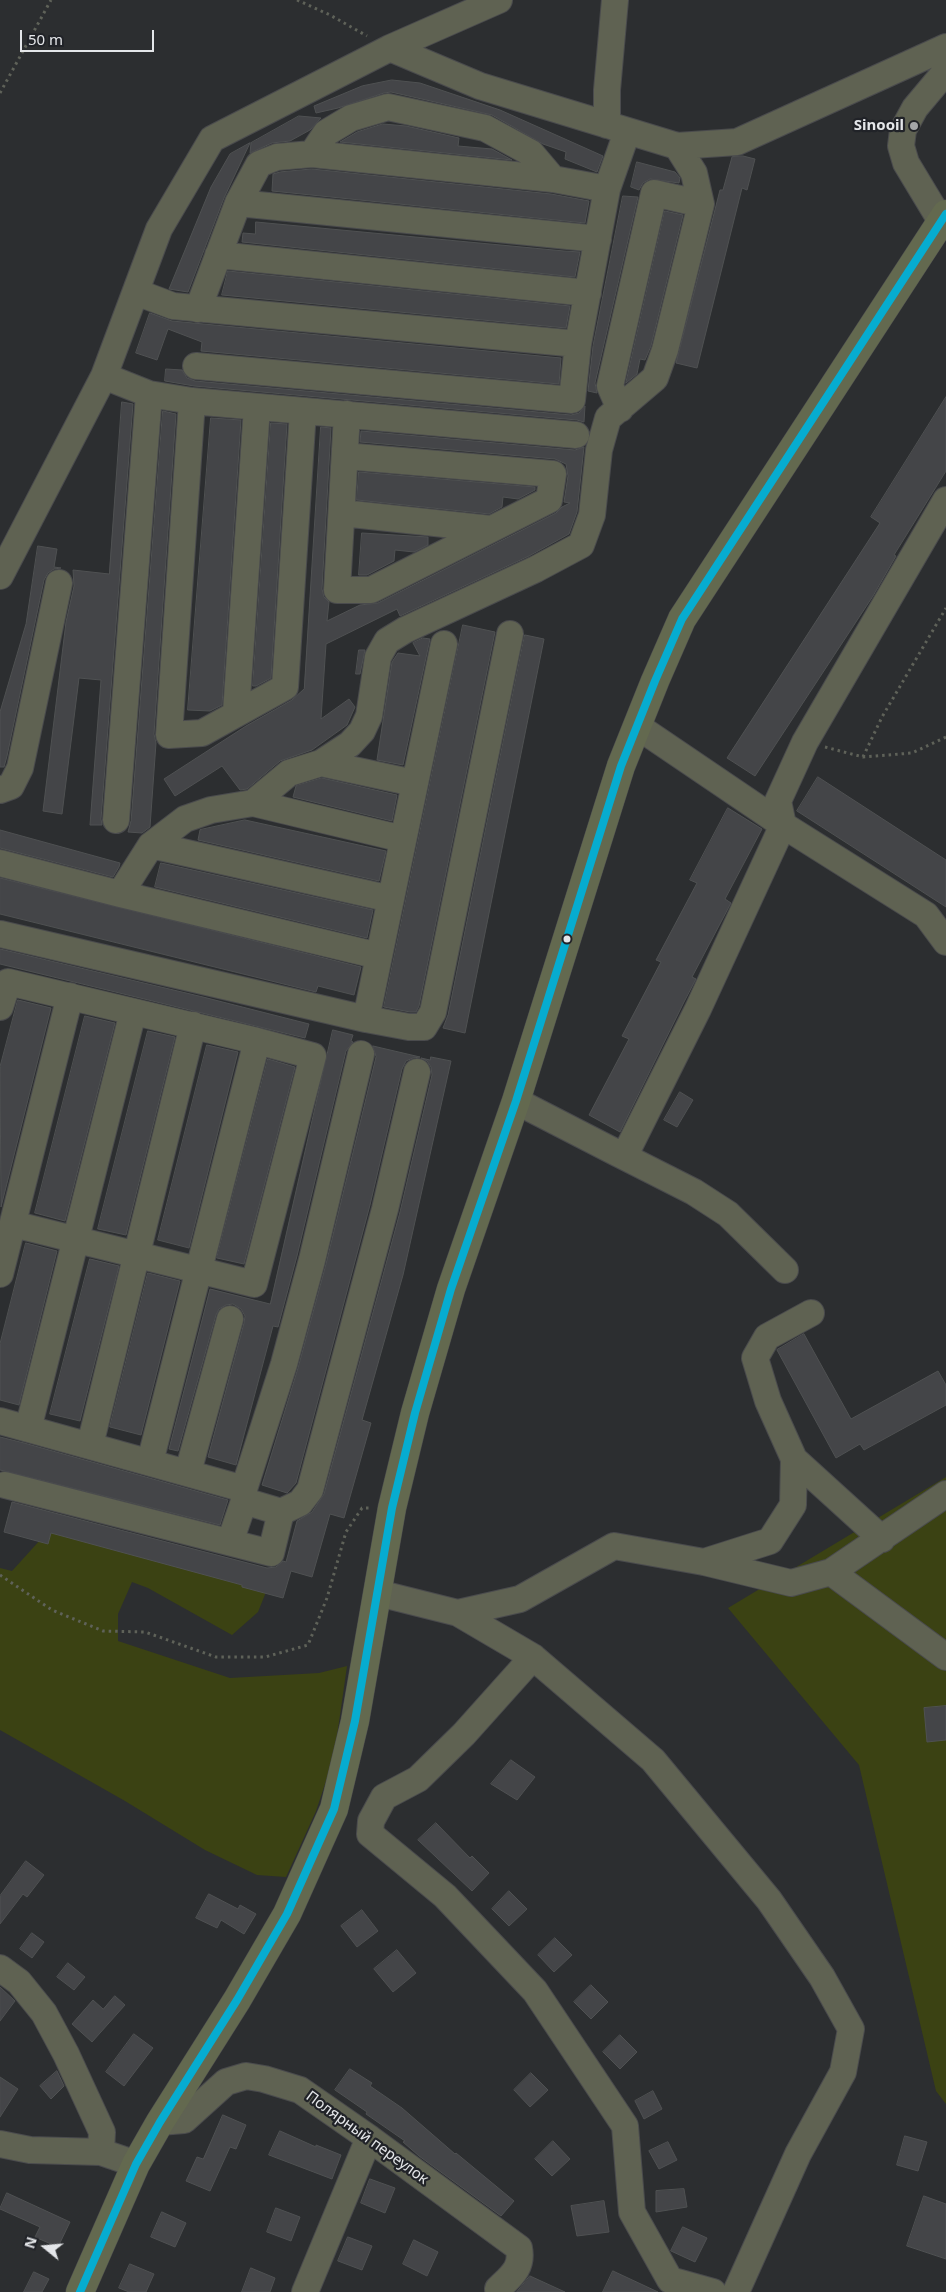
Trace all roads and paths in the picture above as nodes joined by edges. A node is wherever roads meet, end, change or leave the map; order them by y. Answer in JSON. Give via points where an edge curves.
{"nodes":[{"id":1,"x":51,"y":0,"type":"edge"},
{"id":2,"x":297,"y":0,"type":"edge"},
{"id":3,"x":499,"y":0,"type":"edge"},
{"id":4,"x":615,"y":0,"type":"edge"},
{"id":5,"x":946,"y":47,"type":"edge"},
{"id":6,"x":390,"y":48,"type":"junction"},
{"id":7,"x":946,"y":72,"type":"edge"},
{"id":8,"x":0,"y":93,"type":"edge"},
{"id":9,"x":617,"y":128,"type":"junction"},
{"id":10,"x":677,"y":146,"type":"junction"},
{"id":11,"x":312,"y":154,"type":"junction"},
{"id":12,"x":553,"y":179,"type":"junction"},
{"id":13,"x":607,"y":189,"type":"junction"},
{"id":14,"x":238,"y":203,"type":"junction"},
{"id":15,"x":701,"y":204,"type":"junction"},
{"id":16,"x":944,"y":218,"type":"edge"},
{"id":17,"x":598,"y":239,"type":"junction"},
{"id":18,"x":218,"y":255,"type":"junction"},
{"id":19,"x":136,"y":292,"type":"junction"},
{"id":20,"x":588,"y":293,"type":"junction"},
{"id":21,"x":198,"y":309,"type":"junction"},
{"id":22,"x":578,"y":344,"type":"junction"},
{"id":23,"x":196,"y":366,"type":"dead end"},
{"id":24,"x":104,"y":376,"type":"junction"},
{"id":25,"x":149,"y":394,"type":"junction"},
{"id":26,"x":192,"y":402,"type":"junction"},
{"id":27,"x":257,"y":407,"type":"junction"},
{"id":28,"x":620,"y":409,"type":"junction"},
{"id":29,"x":303,"y":411,"type":"junction"},
{"id":30,"x":347,"y":414,"type":"junction"},
{"id":31,"x":576,"y":435,"type":"dead end"},
{"id":32,"x":345,"y":456,"type":"junction"},
{"id":33,"x":946,"y":500,"type":"edge"},
{"id":34,"x":342,"y":513,"type":"junction"},
{"id":35,"x":491,"y":529,"type":"junction"},
{"id":36,"x":0,"y":576,"type":"edge"},
{"id":37,"x":58,"y":583,"type":"dead end"},
{"id":38,"x":946,"y":608,"type":"edge"},
{"id":39,"x":510,"y":634,"type":"dead end"},
{"id":40,"x":444,"y":644,"type":"dead end"},
{"id":41,"x":236,"y":713,"type":"junction"},
{"id":42,"x":637,"y":726,"type":"junction"},
{"id":43,"x":946,"y":737,"type":"edge"},
{"id":44,"x":805,"y":742,"type":"junction"},
{"id":45,"x":863,"y":757,"type":"junction"},
{"id":46,"x":322,"y":763,"type":"junction"},
{"id":47,"x":414,"y":784,"type":"junction"},
{"id":48,"x":0,"y":790,"type":"edge"},
{"id":49,"x":253,"y":802,"type":"junction"},
{"id":50,"x":116,"y":820,"type":"dead end"},
{"id":51,"x":783,"y":825,"type":"junction"},
{"id":52,"x":403,"y":839,"type":"junction"},
{"id":53,"x":151,"y":845,"type":"junction"},
{"id":54,"x":0,"y":863,"type":"edge"},
{"id":55,"x":120,"y":894,"type":"junction"},
{"id":56,"x":391,"y":898,"type":"junction"},
{"id":57,"x":0,"y":934,"type":"edge"},
{"id":58,"x":946,"y":942,"type":"edge"},
{"id":59,"x":379,"y":956,"type":"junction"},
{"id":60,"x":70,"y":996,"type":"junction"},
{"id":61,"x":0,"y":1007,"type":"edge"},
{"id":62,"x":133,"y":1012,"type":"junction"},
{"id":63,"x":366,"y":1019,"type":"junction"},
{"id":64,"x":193,"y":1025,"type":"junction"},
{"id":65,"x":257,"y":1041,"type":"junction"},
{"id":66,"x":361,"y":1054,"type":"dead end"},
{"id":67,"x":417,"y":1072,"type":"dead end"},
{"id":68,"x":516,"y":1101,"type":"junction"},
{"id":69,"x":620,"y":1154,"type":"junction"},
{"id":70,"x":13,"y":1224,"type":"junction"},
{"id":71,"x":75,"y":1239,"type":"junction"},
{"id":72,"x":136,"y":1255,"type":"junction"},
{"id":73,"x":198,"y":1270,"type":"junction"},
{"id":74,"x":785,"y":1270,"type":"dead end"},
{"id":75,"x":0,"y":1274,"type":"edge"},
{"id":76,"x":811,"y":1314,"type":"dead end"},
{"id":77,"x":230,"y":1319,"type":"dead end"},
{"id":78,"x":0,"y":1421,"type":"edge"},
{"id":79,"x":28,"y":1429,"type":"junction"},
{"id":80,"x":90,"y":1445,"type":"junction"},
{"id":81,"x":794,"y":1459,"type":"junction"},
{"id":82,"x":150,"y":1462,"type":"junction"},
{"id":83,"x":188,"y":1472,"type":"junction"},
{"id":84,"x":4,"y":1484,"type":"dead end"},
{"id":85,"x":946,"y":1494,"type":"edge"},
{"id":86,"x":244,"y":1495,"type":"junction"},
{"id":87,"x":392,"y":1508,"type":"junction"},
{"id":88,"x":281,"y":1512,"type":"junction"},
{"id":89,"x":882,"y":1539,"type":"junction"},
{"id":90,"x":230,"y":1542,"type":"junction"},
{"id":91,"x":704,"y":1562,"type":"junction"},
{"id":92,"x":831,"y":1572,"type":"junction"},
{"id":93,"x":0,"y":1575,"type":"edge"},
{"id":94,"x":378,"y":1593,"type":"junction"},
{"id":95,"x":458,"y":1613,"type":"junction"},
{"id":96,"x":533,"y":1657,"type":"junction"},
{"id":97,"x":946,"y":1658,"type":"edge"},
{"id":98,"x":0,"y":1968,"type":"edge"},
{"id":99,"x":160,"y":2122,"type":"junction"},
{"id":100,"x":368,"y":2138,"type":"junction"},
{"id":101,"x":0,"y":2144,"type":"edge"},
{"id":102,"x":101,"y":2152,"type":"junction"},
{"id":103,"x":136,"y":2164,"type":"junction"},
{"id":104,"x":498,"y":2291,"type":"edge"},
{"id":105,"x":80,"y":2292,"type":"edge"},
{"id":106,"x":305,"y":2292,"type":"edge"},
{"id":107,"x":714,"y":2292,"type":"edge"},
{"id":108,"x":736,"y":2292,"type":"edge"}],
"edges":[{"from":1,"to":8,"type":"path"},
{"from":2,"to":6,"type":"path"},
{"from":3,"to":6,"type":"street"},
{"from":4,"to":9,"type":"street","via":[[607,90]]},
{"from":5,"to":10,"type":"street","via":[[737,142]]},
{"from":6,"to":9,"type":"street","via":[[480,86]]},
{"from":6,"to":19,"type":"street","via":[[212,139],[159,229]]},
{"from":7,"to":16,"type":"street","via":[[915,108],[903,130],[901,146],[906,163]]},
{"from":9,"to":10,"type":"street"},
{"from":9,"to":13,"type":"street"},
{"from":10,"to":15,"type":"street","via":[[694,173]]},
{"from":11,"to":12,"type":"street"},
{"from":11,"to":12,"type":"street","via":[[326,133],[351,118],[388,107],[485,128],[531,153]]},
{"from":11,"to":14,"type":"street","via":[[277,157],[259,164]]},
{"from":12,"to":13,"type":"street"},
{"from":13,"to":17,"type":"street"},
{"from":14,"to":17,"type":"street"},
{"from":14,"to":18,"type":"street"},
{"from":15,"to":28,"type":"street","via":[[665,350],[655,378]]},
{"from":15,"to":28,"type":"street","via":[[654,193],[610,386]]},
{"from":16,"to":42,"type":"highway","via":[[682,619]]},
{"from":17,"to":20,"type":"street"},
{"from":18,"to":20,"type":"street"},
{"from":18,"to":21,"type":"street"},
{"from":19,"to":21,"type":"street","via":[[173,306]]},
{"from":19,"to":24,"type":"street"},
{"from":20,"to":22,"type":"street"},
{"from":21,"to":22,"type":"street"},
{"from":22,"to":23,"type":"street","via":[[572,400]]},
{"from":24,"to":25,"type":"street"},
{"from":24,"to":36,"type":"street"},
{"from":25,"to":26,"type":"street"},
{"from":25,"to":50,"type":"street"},
{"from":26,"to":27,"type":"street"},
{"from":26,"to":41,"type":"street","via":[[169,735],[202,733]]},
{"from":27,"to":29,"type":"street"},
{"from":27,"to":41,"type":"street"},
{"from":28,"to":46,"type":"street","via":[[608,418],[599,450],[592,515],[581,545],[387,641],[378,657],[368,716],[362,731],[350,744]]},
{"from":29,"to":30,"type":"street"},
{"from":29,"to":41,"type":"street","via":[[285,687]]},
{"from":30,"to":31,"type":"street"},
{"from":30,"to":32,"type":"street"},
{"from":32,"to":34,"type":"street"},
{"from":32,"to":35,"type":"street","via":[[553,474],[549,500]]},
{"from":33,"to":44,"type":"street"},
{"from":34,"to":35,"type":"street"},
{"from":34,"to":35,"type":"street","via":[[337,590],[371,590]]},
{"from":37,"to":48,"type":"street","via":[[20,768],[11,786]]},
{"from":38,"to":45,"type":"path","via":[[882,717]]},
{"from":39,"to":63,"type":"street","via":[[433,1012],[424,1027]]},
{"from":40,"to":47,"type":"street"},
{"from":42,"to":51,"type":"street"},
{"from":42,"to":68,"type":"highway","via":[[618,776]]},
{"from":43,"to":45,"type":"path","via":[[912,753]]},
{"from":44,"to":45,"type":"path"},
{"from":44,"to":51,"type":"street","via":[[778,801]]},
{"from":46,"to":47,"type":"street"},
{"from":46,"to":49,"type":"street","via":[[289,773]]},
{"from":47,"to":52,"type":"street"},
{"from":49,"to":52,"type":"street"},
{"from":49,"to":53,"type":"street","via":[[185,819]]},
{"from":51,"to":58,"type":"street","via":[[926,915]]},
{"from":51,"to":69,"type":"street","via":[[698,1008],[628,1149]]},
{"from":52,"to":56,"type":"street"},
{"from":53,"to":55,"type":"street"},
{"from":53,"to":56,"type":"street"},
{"from":54,"to":55,"type":"street"},
{"from":55,"to":59,"type":"street"},
{"from":56,"to":59,"type":"street"},
{"from":57,"to":63,"type":"street"},
{"from":59,"to":63,"type":"street"},
{"from":60,"to":61,"type":"street","via":[[8,982]]},
{"from":60,"to":62,"type":"street"},
{"from":60,"to":70,"type":"street"},
{"from":62,"to":64,"type":"street"},
{"from":62,"to":71,"type":"street"},
{"from":64,"to":65,"type":"street"},
{"from":64,"to":72,"type":"street"},
{"from":65,"to":73,"type":"street"},
{"from":65,"to":73,"type":"street","via":[[312,1056],[254,1284]]},
{"from":66,"to":86,"type":"street","via":[[312,1260]]},
{"from":67,"to":88,"type":"street","via":[[385,1209],[310,1490],[300,1503]]},
{"from":68,"to":69,"type":"street"},
{"from":68,"to":87,"type":"highway","via":[[451,1289],[415,1413]]},
{"from":69,"to":74,"type":"street","via":[[694,1192],[728,1214]]},
{"from":70,"to":71,"type":"street"},
{"from":70,"to":75,"type":"street"},
{"from":71,"to":72,"type":"street"},
{"from":71,"to":79,"type":"street"},
{"from":72,"to":73,"type":"street"},
{"from":72,"to":80,"type":"street"},
{"from":73,"to":82,"type":"street"},
{"from":76,"to":81,"type":"street","via":[[766,1337],[755,1358],[768,1401]]},
{"from":77,"to":83,"type":"street"},
{"from":78,"to":79,"type":"street"},
{"from":79,"to":80,"type":"street"},
{"from":80,"to":82,"type":"street"},
{"from":81,"to":89,"type":"street"},
{"from":81,"to":91,"type":"street","via":[[792,1505],[770,1541]]},
{"from":82,"to":83,"type":"street"},
{"from":83,"to":86,"type":"street"},
{"from":84,"to":90,"type":"street"},
{"from":85,"to":89,"type":"street"},
{"from":86,"to":88,"type":"street"},
{"from":86,"to":90,"type":"street"},
{"from":87,"to":93,"type":"path","via":[[362,1508],[346,1532],[327,1598],[308,1645],[265,1658],[216,1657],[145,1632],[103,1630],[52,1610]]},
{"from":87,"to":94,"type":"highway"},
{"from":88,"to":90,"type":"street","via":[[271,1553]]},
{"from":89,"to":92,"type":"street"},
{"from":91,"to":92,"type":"street","via":[[791,1583]]},
{"from":91,"to":95,"type":"street","via":[[614,1546],[520,1599]]},
{"from":92,"to":97,"type":"street"},
{"from":94,"to":95,"type":"street"},
{"from":94,"to":99,"type":"highway","via":[[355,1721],[334,1809],[287,1914]]},
{"from":95,"to":96,"type":"street"},
{"from":96,"to":107,"type":"street","via":[[418,1780],[384,1797],[371,1821],[370,1834],[445,1896],[535,1991],[625,2126],[632,2212],[670,2280]]},
{"from":96,"to":108,"type":"street","via":[[653,1760],[769,1900],[822,1976],[851,2030],[843,2072],[798,2154]]},
{"from":98,"to":102,"type":"street","via":[[19,1982],[44,2013],[102,2132]]},
{"from":99,"to":100,"type":"street","name":"Полярный переулок","via":[[184,2120],[226,2082],[246,2076],[300,2090]]},
{"from":99,"to":103,"type":"highway"},
{"from":100,"to":104,"type":"street","name":"Полярный переулок","via":[[518,2248],[521,2260],[514,2274]]},
{"from":100,"to":106,"type":"street"},
{"from":101,"to":102,"type":"street","via":[[30,2150]]},
{"from":102,"to":103,"type":"street"},
{"from":103,"to":105,"type":"highway"}]}
